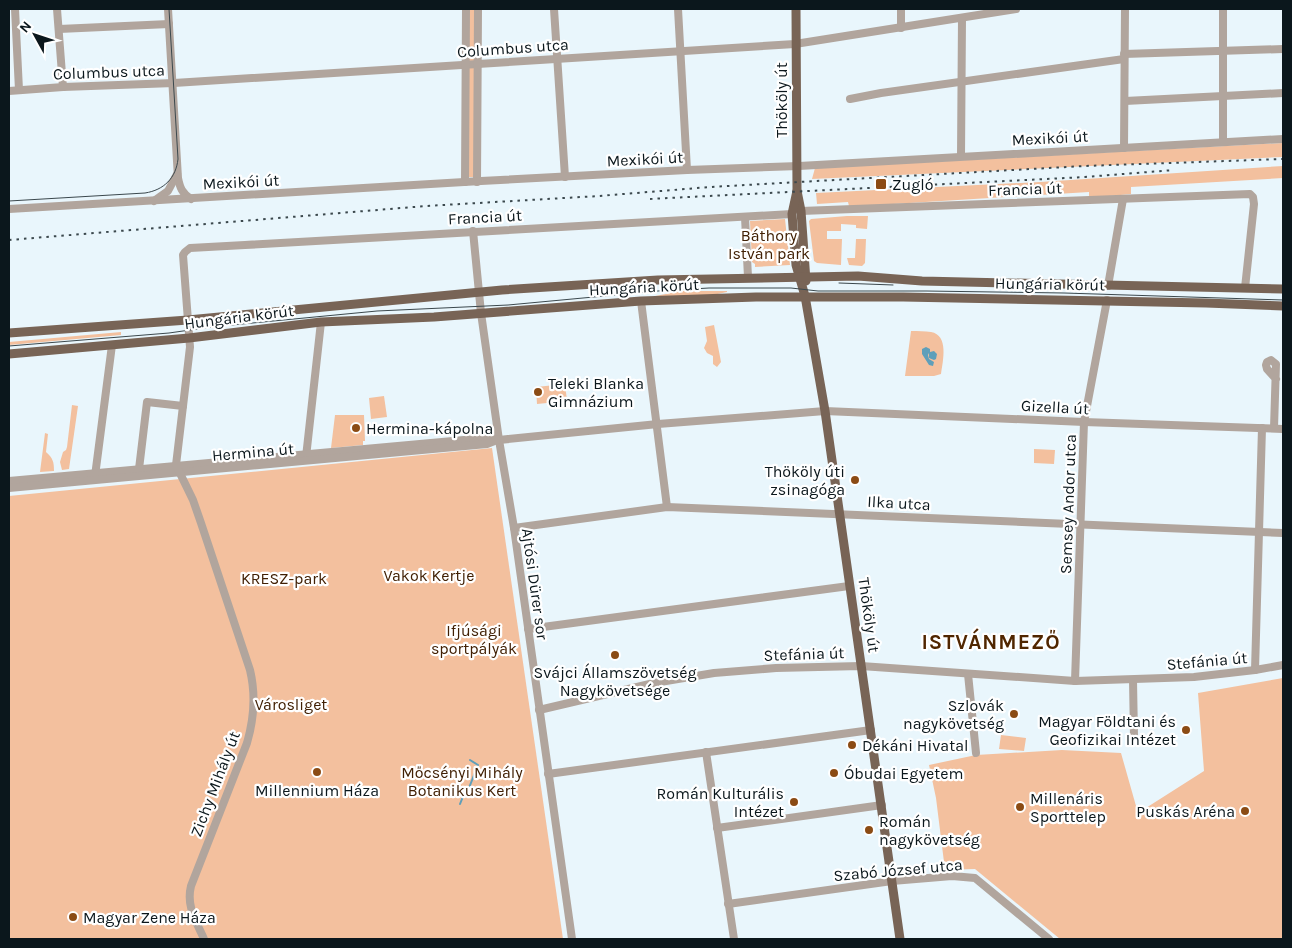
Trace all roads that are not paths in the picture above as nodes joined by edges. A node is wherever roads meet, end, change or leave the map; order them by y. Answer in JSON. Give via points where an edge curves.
{"nodes":[{"id":1,"x":15,"y":9,"type":"edge"},
{"id":2,"x":57,"y":9,"type":"edge"},
{"id":3,"x":168,"y":9,"type":"edge"},
{"id":4,"x":466,"y":9,"type":"edge"},
{"id":5,"x":478,"y":9,"type":"edge"},
{"id":6,"x":554,"y":9,"type":"edge"},
{"id":7,"x":678,"y":9,"type":"edge"},
{"id":8,"x":796,"y":9,"type":"edge"},
{"id":9,"x":901,"y":9,"type":"edge"},
{"id":10,"x":1016,"y":9,"type":"edge"},
{"id":11,"x":1124,"y":9,"type":"edge"},
{"id":12,"x":1223,"y":9,"type":"edge"},
{"id":13,"x":962,"y":18,"type":"junction"},
{"id":14,"x":169,"y":24,"type":"junction"},
{"id":15,"x":901,"y":28,"type":"junction"},
{"id":16,"x":59,"y":29,"type":"junction"},
{"id":17,"x":796,"y":44,"type":"junction"},
{"id":18,"x":1283,"y":49,"type":"edge"},
{"id":19,"x":1223,"y":50,"type":"junction"},
{"id":20,"x":681,"y":52,"type":"junction"},
{"id":21,"x":1124,"y":56,"type":"junction"},
{"id":22,"x":558,"y":59,"type":"junction"},
{"id":23,"x":466,"y":65,"type":"junction"},
{"id":24,"x":478,"y":65,"type":"junction"},
{"id":25,"x":961,"y":82,"type":"junction"},
{"id":26,"x":173,"y":83,"type":"junction"},
{"id":27,"x":63,"y":87,"type":"junction"},
{"id":28,"x":19,"y":90,"type":"junction"},
{"id":29,"x":9,"y":91,"type":"edge"},
{"id":30,"x":1283,"y":93,"type":"edge"},
{"id":31,"x":1222,"y":96,"type":"junction"},
{"id":32,"x":850,"y":99,"type":"dead end"},
{"id":33,"x":1125,"y":101,"type":"junction"},
{"id":34,"x":1283,"y":139,"type":"edge"},
{"id":35,"x":1223,"y":142,"type":"junction"},
{"id":36,"x":1124,"y":148,"type":"junction"},
{"id":37,"x":961,"y":156,"type":"junction"},
{"id":38,"x":796,"y":166,"type":"junction"},
{"id":39,"x":687,"y":170,"type":"junction"},
{"id":40,"x":178,"y":172,"type":"junction"},
{"id":41,"x":565,"y":177,"type":"junction"},
{"id":42,"x":465,"y":182,"type":"junction"},
{"id":43,"x":477,"y":182,"type":"junction"},
{"id":44,"x":191,"y":199,"type":"junction"},
{"id":45,"x":1122,"y":199,"type":"junction"},
{"id":46,"x":154,"y":201,"type":"junction"},
{"id":47,"x":9,"y":209,"type":"edge"},
{"id":48,"x":796,"y":212,"type":"junction"},
{"id":49,"x":745,"y":217,"type":"junction"},
{"id":50,"x":473,"y":231,"type":"junction"},
{"id":51,"x":748,"y":277,"type":"junction"},
{"id":52,"x":802,"y":279,"type":"junction"},
{"id":53,"x":1108,"y":286,"type":"junction"},
{"id":54,"x":1245,"y":288,"type":"junction"},
{"id":55,"x":1283,"y":289,"type":"edge"},
{"id":56,"x":479,"y":293,"type":"junction"},
{"id":57,"x":805,"y":296,"type":"junction"},
{"id":58,"x":756,"y":297,"type":"junction"},
{"id":59,"x":641,"y":300,"type":"junction"},
{"id":60,"x":1107,"y":300,"type":"junction"},
{"id":61,"x":1283,"y":306,"type":"edge"},
{"id":62,"x":481,"y":313,"type":"junction"},
{"id":63,"x":188,"y":320,"type":"junction"},
{"id":64,"x":321,"y":322,"type":"junction"},
{"id":65,"x":9,"y":334,"type":"edge"},
{"id":66,"x":189,"y":338,"type":"junction"},
{"id":67,"x":112,"y":345,"type":"junction"},
{"id":68,"x":9,"y":354,"type":"edge"},
{"id":69,"x":1276,"y":379,"type":"dead end"},
{"id":70,"x":183,"y":406,"type":"junction"},
{"id":71,"x":825,"y":411,"type":"junction"},
{"id":72,"x":1084,"y":422,"type":"junction"},
{"id":73,"x":658,"y":424,"type":"junction"},
{"id":74,"x":1262,"y":428,"type":"junction"},
{"id":75,"x":1274,"y":428,"type":"junction"},
{"id":76,"x":1283,"y":428,"type":"edge"},
{"id":77,"x":499,"y":440,"type":"junction"},
{"id":78,"x":306,"y":458,"type":"junction"},
{"id":79,"x":139,"y":469,"type":"junction"},
{"id":80,"x":177,"y":469,"type":"junction"},
{"id":81,"x":96,"y":477,"type":"junction"},
{"id":82,"x":9,"y":481,"type":"edge"},
{"id":83,"x":9,"y":488,"type":"edge"},
{"id":84,"x":667,"y":507,"type":"junction"},
{"id":85,"x":839,"y":514,"type":"junction"},
{"id":86,"x":1080,"y":525,"type":"junction"},
{"id":87,"x":514,"y":528,"type":"junction"},
{"id":88,"x":1259,"y":532,"type":"junction"},
{"id":89,"x":1283,"y":533,"type":"edge"},
{"id":90,"x":849,"y":586,"type":"junction"},
{"id":91,"x":528,"y":629,"type":"junction"},
{"id":92,"x":1283,"y":665,"type":"edge"},
{"id":93,"x":861,"y":666,"type":"junction"},
{"id":94,"x":1255,"y":670,"type":"junction"},
{"id":95,"x":968,"y":674,"type":"junction"},
{"id":96,"x":1133,"y":680,"type":"junction"},
{"id":97,"x":1075,"y":681,"type":"junction"},
{"id":98,"x":538,"y":710,"type":"junction"},
{"id":99,"x":871,"y":730,"type":"junction"},
{"id":100,"x":1134,"y":737,"type":"dead end"},
{"id":101,"x":706,"y":752,"type":"junction"},
{"id":102,"x":976,"y":753,"type":"dead end"},
{"id":103,"x":548,"y":774,"type":"junction"},
{"id":104,"x":882,"y":805,"type":"junction"},
{"id":105,"x":717,"y":828,"type":"junction"},
{"id":106,"x":892,"y":881,"type":"junction"},
{"id":107,"x":728,"y":904,"type":"junction"},
{"id":108,"x":204,"y":939,"type":"edge"},
{"id":109,"x":572,"y":939,"type":"edge"},
{"id":110,"x":734,"y":939,"type":"edge"},
{"id":111,"x":900,"y":939,"type":"edge"},
{"id":112,"x":1049,"y":939,"type":"edge"}],
"edges":[{"from":1,"to":28,"type":"street"},
{"from":2,"to":16,"type":"street"},
{"from":3,"to":14,"type":"street"},
{"from":4,"to":23,"type":"street"},
{"from":5,"to":24,"type":"street"},
{"from":6,"to":22,"type":"street"},
{"from":7,"to":20,"type":"street"},
{"from":8,"to":17,"type":"main road","name":"Thököly út"},
{"from":9,"to":15,"type":"street"},
{"from":10,"to":13,"type":"street","name":"Columbus utca"},
{"from":11,"to":21,"type":"street"},
{"from":12,"to":19,"type":"street"},
{"from":13,"to":15,"type":"street","name":"Columbus utca"},
{"from":13,"to":25,"type":"street"},
{"from":14,"to":16,"type":"street"},
{"from":14,"to":26,"type":"street"},
{"from":15,"to":17,"type":"street","name":"Columbus utca"},
{"from":16,"to":27,"type":"street"},
{"from":17,"to":20,"type":"street","name":"Columbus utca"},
{"from":17,"to":38,"type":"main road","name":"Thököly út"},
{"from":18,"to":19,"type":"street"},
{"from":19,"to":21,"type":"street"},
{"from":19,"to":31,"type":"street"},
{"from":20,"to":22,"type":"street","name":"Columbus utca"},
{"from":20,"to":39,"type":"street"},
{"from":21,"to":25,"type":"street"},
{"from":21,"to":33,"type":"street"},
{"from":22,"to":24,"type":"street","name":"Columbus utca"},
{"from":22,"to":41,"type":"street"},
{"from":23,"to":24,"type":"street","name":"Columbus utca"},
{"from":23,"to":26,"type":"street","name":"Columbus utca"},
{"from":23,"to":42,"type":"street"},
{"from":24,"to":43,"type":"street"},
{"from":25,"to":32,"type":"street"},
{"from":25,"to":37,"type":"street"},
{"from":26,"to":27,"type":"street","name":"Columbus utca"},
{"from":26,"to":40,"type":"street"},
{"from":27,"to":28,"type":"street","name":"Columbus utca"},
{"from":28,"to":29,"type":"street","name":"Columbus utca"},
{"from":30,"to":31,"type":"street"},
{"from":31,"to":33,"type":"street"},
{"from":31,"to":35,"type":"street"},
{"from":33,"to":36,"type":"street"},
{"from":34,"to":35,"type":"street","name":"Mexikói út"},
{"from":35,"to":36,"type":"street","name":"Mexikói út"},
{"from":36,"to":37,"type":"street","name":"Mexikói út"},
{"from":37,"to":38,"type":"street","name":"Mexikói út"},
{"from":38,"to":39,"type":"street","name":"Mexikói út"},
{"from":38,"to":48,"type":"main road","name":"Thököly út"},
{"from":39,"to":41,"type":"street","name":"Mexikói út"},
{"from":40,"to":44,"type":"street","via":[[181,190]]},
{"from":40,"to":46,"type":"street","via":[[168,191]]},
{"from":41,"to":43,"type":"street","name":"Mexikói út"},
{"from":42,"to":43,"type":"street","name":"Mexikói út"},
{"from":42,"to":44,"type":"street","name":"Mexikói út"},
{"from":44,"to":46,"type":"street","name":"Mexikói út"},
{"from":45,"to":48,"type":"street","name":"Francia út"},
{"from":45,"to":53,"type":"street"},
{"from":45,"to":54,"type":"street","name":"Francia út","via":[[1250,194],[1254,204]]},
{"from":46,"to":47,"type":"street","name":"Mexikói út"},
{"from":48,"to":49,"type":"street","name":"Francia út"},
{"from":48,"to":52,"type":"main road","name":"Thököly út","via":[[796,265]]},
{"from":49,"to":50,"type":"street","name":"Francia út"},
{"from":49,"to":51,"type":"street"},
{"from":50,"to":56,"type":"street","name":"Ajtósi Dürer sor"},
{"from":50,"to":63,"type":"street","name":"Francia út","via":[[190,248],[183,255]]},
{"from":51,"to":52,"type":"main road","name":"Hungária körút"},
{"from":51,"to":56,"type":"main road","name":"Hungária körút","via":[[608,282]]},
{"from":52,"to":53,"type":"main road","name":"Hungária körút","via":[[858,276],[922,282]]},
{"from":52,"to":57,"type":"main road","name":"Thököly út"},
{"from":52,"to":58,"type":"main road","via":[[796,290],[791,292]]},
{"from":53,"to":54,"type":"main road","name":"Hungária körút"},
{"from":54,"to":55,"type":"main road","name":"Hungária körút"},
{"from":56,"to":62,"type":"street","name":"Ajtósi Dürer sor"},
{"from":56,"to":63,"type":"main road","name":"Hungária körút"},
{"from":57,"to":58,"type":"main road","name":"Hungária körút"},
{"from":57,"to":60,"type":"main road","name":"Hungária körút"},
{"from":57,"to":71,"type":"main road","name":"Thököly út"},
{"from":58,"to":59,"type":"main road","name":"Hungária körút"},
{"from":59,"to":62,"type":"main road","name":"Hungária körút"},
{"from":59,"to":73,"type":"street"},
{"from":60,"to":61,"type":"main road","name":"Hungária körút"},
{"from":60,"to":72,"type":"street","name":"Semsey Andor utca"},
{"from":62,"to":64,"type":"main road","name":"Hungária körút"},
{"from":62,"to":77,"type":"street","name":"Ajtósi Dürer sor"},
{"from":63,"to":65,"type":"main road","name":"Hungária körút"},
{"from":63,"to":66,"type":"street"},
{"from":64,"to":66,"type":"main road","name":"Hungária körút"},
{"from":64,"to":78,"type":"street"},
{"from":66,"to":67,"type":"main road","name":"Hungária körút"},
{"from":66,"to":70,"type":"street"},
{"from":67,"to":68,"type":"main road","name":"Hungária körút"},
{"from":67,"to":81,"type":"street"},
{"from":69,"to":75,"type":"street"},
{"from":70,"to":79,"type":"street","via":[[147,402]]},
{"from":70,"to":80,"type":"street"},
{"from":71,"to":72,"type":"street","name":"Gizella út"},
{"from":71,"to":73,"type":"street","name":"Hermina út"},
{"from":71,"to":85,"type":"main road","name":"Thököly út"},
{"from":72,"to":74,"type":"street","name":"Gizella út"},
{"from":72,"to":86,"type":"street","name":"Semsey Andor utca"},
{"from":73,"to":77,"type":"street","name":"Hermina út"},
{"from":73,"to":84,"type":"street"},
{"from":74,"to":75,"type":"street","name":"Gizella út"},
{"from":74,"to":88,"type":"street"},
{"from":75,"to":76,"type":"street","name":"Gizella út"},
{"from":77,"to":78,"type":"street","name":"Hermina út","via":[[487,444]]},
{"from":77,"to":87,"type":"street","name":"Ajtósi Dürer sor"},
{"from":78,"to":80,"type":"street","name":"Hermina út"},
{"from":79,"to":80,"type":"street","name":"Hermina út"},
{"from":79,"to":81,"type":"street","name":"Hermina út"},
{"from":80,"to":81,"type":"street","name":"Hermina út"},
{"from":80,"to":108,"type":"street","name":"Zichy Mihály út","via":[[201,523],[250,670],[254,691],[248,743],[191,886],[189,899]]},
{"from":81,"to":82,"type":"street","name":"Hermina út"},
{"from":81,"to":83,"type":"street","name":"Hermina út"},
{"from":84,"to":85,"type":"street","name":"Ilka utca"},
{"from":84,"to":87,"type":"street","name":"Ilka utca"},
{"from":85,"to":86,"type":"street","name":"Ilka utca"},
{"from":85,"to":90,"type":"main road","name":"Thököly út"},
{"from":86,"to":88,"type":"street","name":"Ilka utca"},
{"from":86,"to":97,"type":"street","name":"Semsey Andor utca"},
{"from":87,"to":91,"type":"street","name":"Ajtósi Dürer sor"},
{"from":88,"to":89,"type":"street","name":"Ilka utca"},
{"from":88,"to":94,"type":"street"},
{"from":90,"to":91,"type":"street"},
{"from":90,"to":93,"type":"main road","name":"Thököly út"},
{"from":91,"to":98,"type":"street","name":"Ajtósi Dürer sor"},
{"from":92,"to":94,"type":"street","name":"Stefánia út"},
{"from":93,"to":95,"type":"street","name":"Stefánia út"},
{"from":93,"to":98,"type":"street","name":"Stefánia út","via":[[714,673],[626,688]]},
{"from":93,"to":99,"type":"main road","name":"Thököly út"},
{"from":94,"to":96,"type":"street","name":"Stefánia út"},
{"from":95,"to":97,"type":"street","name":"Stefánia út"},
{"from":95,"to":102,"type":"street"},
{"from":96,"to":97,"type":"street","name":"Stefánia út"},
{"from":96,"to":100,"type":"street"},
{"from":98,"to":103,"type":"street","name":"Ajtósi Dürer sor"},
{"from":99,"to":101,"type":"street"},
{"from":99,"to":104,"type":"main road","name":"Thököly út"},
{"from":101,"to":103,"type":"street"},
{"from":101,"to":105,"type":"street"},
{"from":103,"to":109,"type":"street","name":"Ajtósi Dürer sor"},
{"from":104,"to":105,"type":"street"},
{"from":104,"to":106,"type":"main road","name":"Thököly út"},
{"from":105,"to":107,"type":"street"},
{"from":106,"to":107,"type":"street","name":"Szabó József utca"},
{"from":106,"to":111,"type":"main road","name":"Thököly út"},
{"from":106,"to":112,"type":"street","name":"Szabó József utca","via":[[952,876],[975,878]]},
{"from":107,"to":110,"type":"street"}]}
